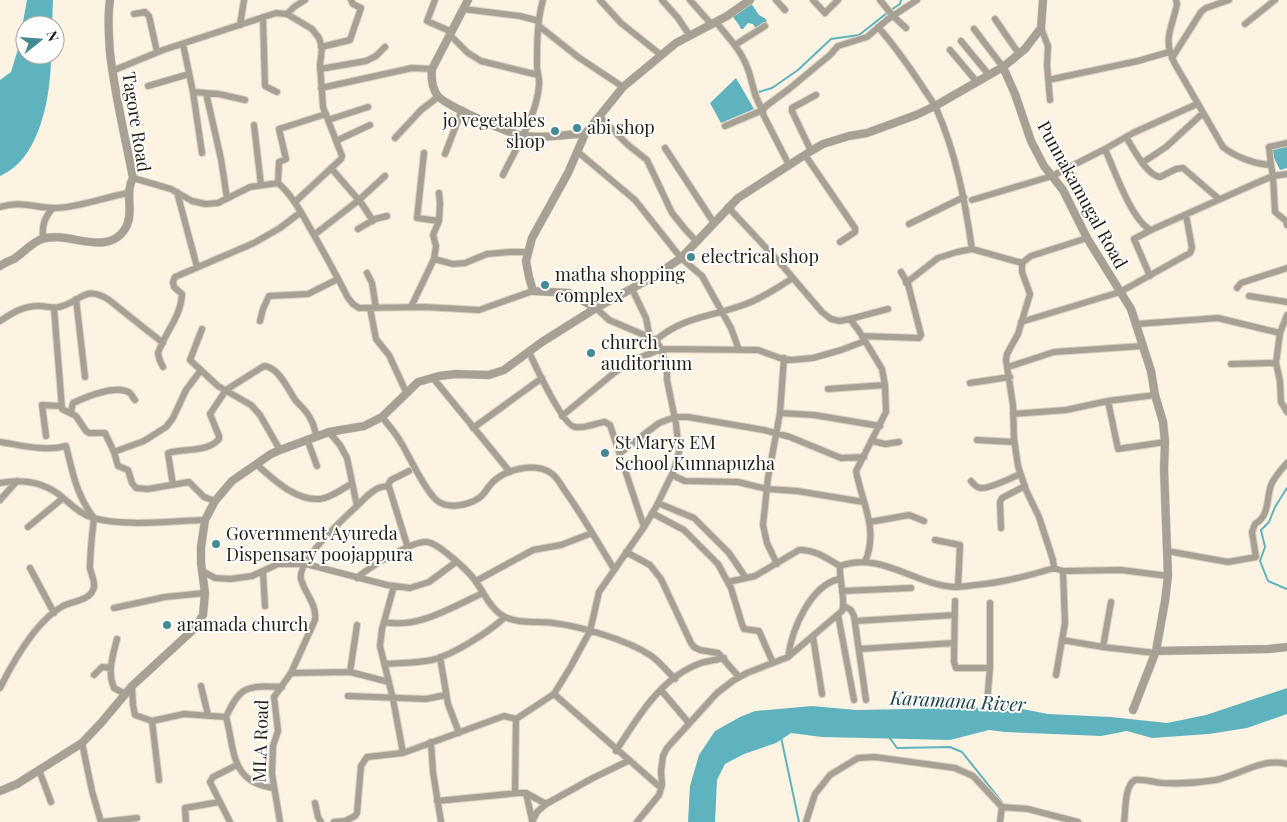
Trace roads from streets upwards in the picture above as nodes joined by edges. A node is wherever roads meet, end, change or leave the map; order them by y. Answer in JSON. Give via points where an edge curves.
{"nodes":[{"id":1,"x":110,"y":0,"type":"edge"},
{"id":2,"x":244,"y":0,"type":"edge"},
{"id":3,"x":305,"y":0,"type":"edge"},
{"id":4,"x":351,"y":0,"type":"edge"},
{"id":5,"x":435,"y":0,"type":"edge"},
{"id":6,"x":468,"y":0,"type":"edge"},
{"id":7,"x":543,"y":0,"type":"edge"},
{"id":8,"x":600,"y":0,"type":"edge"},
{"id":9,"x":662,"y":0,"type":"edge"},
{"id":10,"x":690,"y":0,"type":"edge"},
{"id":11,"x":750,"y":0,"type":"edge"},
{"id":12,"x":776,"y":0,"type":"edge"},
{"id":13,"x":813,"y":0,"type":"edge"},
{"id":14,"x":838,"y":0,"type":"edge"},
{"id":15,"x":880,"y":0,"type":"edge"},
{"id":16,"x":918,"y":0,"type":"edge"},
{"id":17,"x":1043,"y":0,"type":"edge"},
{"id":18,"x":1176,"y":0,"type":"edge"},
{"id":19,"x":1229,"y":0,"type":"edge"},
{"id":20,"x":1274,"y":0,"type":"edge"},
{"id":21,"x":463,"y":9,"type":"junction"},
{"id":22,"x":785,"y":10,"type":"dead end"},
{"id":23,"x":134,"y":14,"type":"dead end"},
{"id":24,"x":287,"y":14,"type":"junction"},
{"id":25,"x":893,"y":16,"type":"junction"},
{"id":26,"x":263,"y":17,"type":"junction"},
{"id":27,"x":995,"y":20,"type":"dead end"},
{"id":28,"x":714,"y":23,"type":"junction"},
{"id":29,"x":539,"y":24,"type":"junction"},
{"id":30,"x":1245,"y":24,"type":"dead end"},
{"id":31,"x":240,"y":25,"type":"junction"},
{"id":32,"x":765,"y":26,"type":"dead end"},
{"id":33,"x":878,"y":27,"type":"junction"},
{"id":34,"x":906,"y":28,"type":"dead end"},
{"id":35,"x":1041,"y":28,"type":"junction"},
{"id":36,"x":974,"y":29,"type":"dead end"},
{"id":37,"x":451,"y":34,"type":"junction"},
{"id":38,"x":690,"y":36,"type":"junction"},
{"id":39,"x":961,"y":41,"type":"dead end"},
{"id":40,"x":183,"y":44,"type":"junction"},
{"id":41,"x":735,"y":45,"type":"junction"},
{"id":42,"x":321,"y":47,"type":"junction"},
{"id":43,"x":385,"y":47,"type":"dead end"},
{"id":44,"x":950,"y":50,"type":"dead end"},
{"id":45,"x":157,"y":52,"type":"junction"},
{"id":46,"x":1019,"y":54,"type":"junction"},
{"id":47,"x":662,"y":55,"type":"junction"},
{"id":48,"x":1170,"y":55,"type":"junction"},
{"id":49,"x":1003,"y":67,"type":"junction"},
{"id":50,"x":320,"y":69,"type":"junction"},
{"id":51,"x":432,"y":69,"type":"junction"},
{"id":52,"x":112,"y":71,"type":"junction"},
{"id":53,"x":189,"y":74,"type":"junction"},
{"id":54,"x":538,"y":75,"type":"junction"},
{"id":55,"x":989,"y":75,"type":"junction"},
{"id":56,"x":1048,"y":80,"type":"junction"},
{"id":57,"x":977,"y":82,"type":"junction"},
{"id":58,"x":148,"y":86,"type":"dead end"},
{"id":59,"x":321,"y":88,"type":"junction"},
{"id":60,"x":623,"y":88,"type":"junction"},
{"id":61,"x":193,"y":92,"type":"junction"},
{"id":62,"x":277,"y":92,"type":"dead end"},
{"id":63,"x":206,"y":93,"type":"junction"},
{"id":64,"x":816,"y":95,"type":"dead end"},
{"id":65,"x":438,"y":97,"type":"junction"},
{"id":66,"x":245,"y":100,"type":"dead end"},
{"id":67,"x":1050,"y":100,"type":"dead end"},
{"id":68,"x":1197,"y":104,"type":"junction"},
{"id":69,"x":935,"y":106,"type":"junction"},
{"id":70,"x":368,"y":107,"type":"dead end"},
{"id":71,"x":462,"y":110,"type":"junction"},
{"id":72,"x":763,"y":110,"type":"junction"},
{"id":73,"x":1203,"y":113,"type":"junction"},
{"id":74,"x":599,"y":116,"type":"junction"},
{"id":75,"x":327,"y":117,"type":"junction"},
{"id":76,"x":254,"y":125,"type":"dead end"},
{"id":77,"x":370,"y":125,"type":"dead end"},
{"id":78,"x":725,"y":126,"type":"dead end"},
{"id":79,"x":585,"y":134,"type":"junction"},
{"id":80,"x":523,"y":136,"type":"junction"},
{"id":81,"x":1126,"y":137,"type":"junction"},
{"id":82,"x":395,"y":138,"type":"dead end"},
{"id":83,"x":336,"y":141,"type":"junction"},
{"id":84,"x":1287,"y":143,"type":"edge"},
{"id":85,"x":664,"y":148,"type":"dead end"},
{"id":86,"x":1105,"y":149,"type":"junction"},
{"id":87,"x":578,"y":152,"type":"junction"},
{"id":88,"x":424,"y":153,"type":"dead end"},
{"id":89,"x":808,"y":153,"type":"junction"},
{"id":90,"x":202,"y":154,"type":"dead end"},
{"id":91,"x":445,"y":154,"type":"dead end"},
{"id":92,"x":1142,"y":163,"type":"junction"},
{"id":93,"x":789,"y":165,"type":"junction"},
{"id":94,"x":1271,"y":165,"type":"junction"},
{"id":95,"x":331,"y":168,"type":"junction"},
{"id":96,"x":1287,"y":174,"type":"edge"},
{"id":97,"x":503,"y":175,"type":"dead end"},
{"id":98,"x":385,"y":176,"type":"dead end"},
{"id":99,"x":1052,"y":176,"type":"junction"},
{"id":100,"x":1274,"y":176,"type":"junction"},
{"id":101,"x":133,"y":178,"type":"junction"},
{"id":102,"x":278,"y":183,"type":"junction"},
{"id":103,"x":261,"y":185,"type":"junction"},
{"id":104,"x":177,"y":192,"type":"junction"},
{"id":105,"x":128,"y":193,"type":"junction"},
{"id":106,"x":440,"y":193,"type":"dead end"},
{"id":107,"x":964,"y":197,"type":"junction"},
{"id":108,"x":227,"y":198,"type":"junction"},
{"id":109,"x":1219,"y":199,"type":"junction"},
{"id":110,"x":359,"y":200,"type":"junction"},
{"id":111,"x":972,"y":200,"type":"dead end"},
{"id":112,"x":295,"y":202,"type":"junction"},
{"id":113,"x":0,"y":207,"type":"edge"},
{"id":114,"x":728,"y":207,"type":"junction"},
{"id":115,"x":53,"y":208,"type":"junction"},
{"id":116,"x":301,"y":212,"type":"junction"},
{"id":117,"x":1186,"y":215,"type":"junction"},
{"id":118,"x":387,"y":216,"type":"dead end"},
{"id":119,"x":439,"y":220,"type":"junction"},
{"id":120,"x":372,"y":221,"type":"junction"},
{"id":121,"x":714,"y":223,"type":"junction"},
{"id":122,"x":909,"y":224,"type":"dead end"},
{"id":123,"x":1287,"y":225,"type":"edge"},
{"id":124,"x":358,"y":229,"type":"dead end"},
{"id":125,"x":1152,"y":230,"type":"junction"},
{"id":126,"x":314,"y":235,"type":"junction"},
{"id":127,"x":1087,"y":238,"type":"junction"},
{"id":128,"x":43,"y":239,"type":"junction"},
{"id":129,"x":697,"y":242,"type":"junction"},
{"id":130,"x":840,"y":242,"type":"dead end"},
{"id":131,"x":972,"y":249,"type":"junction"},
{"id":132,"x":528,"y":252,"type":"junction"},
{"id":133,"x":681,"y":258,"type":"junction"},
{"id":134,"x":434,"y":259,"type":"junction"},
{"id":135,"x":1022,"y":263,"type":"junction"},
{"id":136,"x":0,"y":266,"type":"edge"},
{"id":137,"x":197,"y":267,"type":"junction"},
{"id":138,"x":1287,"y":268,"type":"edge"},
{"id":139,"x":901,"y":272,"type":"dead end"},
{"id":140,"x":367,"y":273,"type":"dead end"},
{"id":141,"x":1150,"y":276,"type":"junction"},
{"id":142,"x":793,"y":278,"type":"junction"},
{"id":143,"x":338,"y":279,"type":"junction"},
{"id":144,"x":906,"y":283,"type":"junction"},
{"id":145,"x":1237,"y":288,"type":"dead end"},
{"id":146,"x":632,"y":289,"type":"junction"},
{"id":147,"x":533,"y":291,"type":"junction"},
{"id":148,"x":1120,"y":292,"type":"junction"},
{"id":149,"x":1249,"y":296,"type":"dead end"},
{"id":150,"x":76,"y":299,"type":"junction"},
{"id":151,"x":1287,"y":302,"type":"edge"},
{"id":152,"x":412,"y":307,"type":"junction"},
{"id":153,"x":54,"y":308,"type":"junction"},
{"id":154,"x":373,"y":308,"type":"junction"},
{"id":155,"x":596,"y":308,"type":"junction"},
{"id":156,"x":888,"y":309,"type":"dead end"},
{"id":157,"x":722,"y":312,"type":"junction"},
{"id":158,"x":1287,"y":316,"type":"edge"},
{"id":159,"x":850,"y":319,"type":"junction"},
{"id":160,"x":0,"y":321,"type":"edge"},
{"id":161,"x":260,"y":321,"type":"dead end"},
{"id":162,"x":1021,"y":322,"type":"junction"},
{"id":163,"x":1137,"y":324,"type":"junction"},
{"id":164,"x":202,"y":329,"type":"dead end"},
{"id":165,"x":1280,"y":333,"type":"junction"},
{"id":166,"x":653,"y":339,"type":"junction"},
{"id":167,"x":864,"y":339,"type":"junction"},
{"id":168,"x":163,"y":342,"type":"junction"},
{"id":169,"x":1143,"y":346,"type":"junction"},
{"id":170,"x":661,"y":349,"type":"junction"},
{"id":171,"x":739,"y":350,"type":"junction"},
{"id":172,"x":529,"y":352,"type":"junction"},
{"id":173,"x":784,"y":358,"type":"junction"},
{"id":174,"x":1276,"y":363,"type":"junction"},
{"id":175,"x":1231,"y":364,"type":"dead end"},
{"id":176,"x":163,"y":367,"type":"dead end"},
{"id":177,"x":1008,"y":367,"type":"junction"},
{"id":178,"x":201,"y":370,"type":"junction"},
{"id":179,"x":85,"y":377,"type":"dead end"},
{"id":180,"x":1010,"y":377,"type":"junction"},
{"id":181,"x":433,"y":378,"type":"junction"},
{"id":182,"x":542,"y":378,"type":"junction"},
{"id":183,"x":970,"y":383,"type":"dead end"},
{"id":184,"x":885,"y":385,"type":"junction"},
{"id":185,"x":828,"y":389,"type":"dead end"},
{"id":186,"x":226,"y":390,"type":"junction"},
{"id":187,"x":406,"y":392,"type":"junction"},
{"id":188,"x":1155,"y":395,"type":"junction"},
{"id":189,"x":135,"y":400,"type":"dead end"},
{"id":190,"x":1108,"y":401,"type":"junction"},
{"id":191,"x":61,"y":406,"type":"junction"},
{"id":192,"x":71,"y":412,"type":"junction"},
{"id":193,"x":1287,"y":412,"type":"edge"},
{"id":194,"x":780,"y":413,"type":"junction"},
{"id":195,"x":1013,"y":414,"type":"junction"},
{"id":196,"x":562,"y":416,"type":"junction"},
{"id":197,"x":382,"y":417,"type":"junction"},
{"id":198,"x":674,"y":417,"type":"junction"},
{"id":199,"x":880,"y":426,"type":"junction"},
{"id":200,"x":473,"y":428,"type":"junction"},
{"id":201,"x":329,"y":432,"type":"junction"},
{"id":202,"x":776,"y":433,"type":"junction"},
{"id":203,"x":316,"y":435,"type":"junction"},
{"id":204,"x":46,"y":436,"type":"dead end"},
{"id":205,"x":307,"y":439,"type":"junction"},
{"id":206,"x":977,"y":440,"type":"dead end"},
{"id":207,"x":872,"y":441,"type":"junction"},
{"id":208,"x":0,"y":442,"type":"edge"},
{"id":209,"x":899,"y":442,"type":"dead end"},
{"id":210,"x":1014,"y":442,"type":"junction"},
{"id":211,"x":1165,"y":442,"type":"junction"},
{"id":212,"x":280,"y":450,"type":"junction"},
{"id":213,"x":114,"y":452,"type":"junction"},
{"id":214,"x":620,"y":454,"type":"junction"},
{"id":215,"x":864,"y":457,"type":"junction"},
{"id":216,"x":1287,"y":463,"type":"edge"},
{"id":217,"x":256,"y":464,"type":"junction"},
{"id":218,"x":317,"y":466,"type":"dead end"},
{"id":219,"x":1284,"y":470,"type":"edge"},
{"id":220,"x":409,"y":471,"type":"dead end"},
{"id":221,"x":510,"y":472,"type":"junction"},
{"id":222,"x":1020,"y":474,"type":"junction"},
{"id":223,"x":672,"y":475,"type":"junction"},
{"id":224,"x":971,"y":480,"type":"dead end"},
{"id":225,"x":18,"y":481,"type":"junction"},
{"id":226,"x":0,"y":483,"type":"edge"},
{"id":227,"x":351,"y":484,"type":"junction"},
{"id":228,"x":172,"y":485,"type":"junction"},
{"id":229,"x":387,"y":486,"type":"junction"},
{"id":230,"x":1025,"y":486,"type":"junction"},
{"id":231,"x":766,"y":489,"type":"junction"},
{"id":232,"x":64,"y":498,"type":"junction"},
{"id":233,"x":0,"y":500,"type":"edge"},
{"id":234,"x":215,"y":500,"type":"junction"},
{"id":235,"x":658,"y":502,"type":"junction"},
{"id":236,"x":864,"y":502,"type":"junction"},
{"id":237,"x":357,"y":506,"type":"junction"},
{"id":238,"x":652,"y":513,"type":"junction"},
{"id":239,"x":94,"y":518,"type":"junction"},
{"id":240,"x":205,"y":520,"type":"junction"},
{"id":241,"x":924,"y":521,"type":"dead end"},
{"id":242,"x":870,"y":522,"type":"junction"},
{"id":243,"x":644,"y":527,"type":"junction"},
{"id":244,"x":28,"y":528,"type":"dead end"},
{"id":245,"x":1001,"y":528,"type":"dead end"},
{"id":246,"x":592,"y":533,"type":"junction"},
{"id":247,"x":935,"y":540,"type":"dead end"},
{"id":248,"x":408,"y":548,"type":"junction"},
{"id":249,"x":1167,"y":551,"type":"junction"},
{"id":250,"x":626,"y":552,"type":"junction"},
{"id":251,"x":456,"y":562,"type":"junction"},
{"id":252,"x":865,"y":562,"type":"junction"},
{"id":253,"x":306,"y":564,"type":"junction"},
{"id":254,"x":777,"y":564,"type":"junction"},
{"id":255,"x":840,"y":566,"type":"junction"},
{"id":256,"x":30,"y":568,"type":"dead end"},
{"id":257,"x":1054,"y":568,"type":"junction"},
{"id":258,"x":614,"y":569,"type":"junction"},
{"id":259,"x":202,"y":571,"type":"junction"},
{"id":260,"x":1063,"y":571,"type":"junction"},
{"id":261,"x":263,"y":572,"type":"junction"},
{"id":262,"x":1168,"y":576,"type":"junction"},
{"id":263,"x":357,"y":578,"type":"junction"},
{"id":264,"x":746,"y":578,"type":"junction"},
{"id":265,"x":840,"y":579,"type":"junction"},
{"id":266,"x":476,"y":581,"type":"junction"},
{"id":267,"x":728,"y":582,"type":"junction"},
{"id":268,"x":394,"y":586,"type":"junction"},
{"id":269,"x":958,"y":587,"type":"junction"},
{"id":270,"x":911,"y":588,"type":"dead end"},
{"id":271,"x":842,"y":591,"type":"junction"},
{"id":272,"x":205,"y":593,"type":"junction"},
{"id":273,"x":483,"y":593,"type":"junction"},
{"id":274,"x":955,"y":601,"type":"dead end"},
{"id":275,"x":1111,"y":602,"type":"dead end"},
{"id":276,"x":990,"y":603,"type":"dead end"},
{"id":277,"x":265,"y":606,"type":"dead end"},
{"id":278,"x":844,"y":606,"type":"junction"},
{"id":279,"x":114,"y":608,"type":"dead end"},
{"id":280,"x":54,"y":613,"type":"junction"},
{"id":281,"x":838,"y":615,"type":"junction"},
{"id":282,"x":955,"y":616,"type":"junction"},
{"id":283,"x":505,"y":617,"type":"junction"},
{"id":284,"x":855,"y":621,"type":"junction"},
{"id":285,"x":384,"y":622,"type":"junction"},
{"id":286,"x":357,"y":626,"type":"dead end"},
{"id":287,"x":590,"y":631,"type":"junction"},
{"id":288,"x":812,"y":637,"type":"junction"},
{"id":289,"x":117,"y":639,"type":"dead end"},
{"id":290,"x":1062,"y":640,"type":"junction"},
{"id":291,"x":954,"y":643,"type":"junction"},
{"id":292,"x":1103,"y":647,"type":"junction"},
{"id":293,"x":1287,"y":647,"type":"edge"},
{"id":294,"x":859,"y":649,"type":"junction"},
{"id":295,"x":1155,"y":652,"type":"junction"},
{"id":296,"x":788,"y":656,"type":"junction"},
{"id":297,"x":440,"y":658,"type":"junction"},
{"id":298,"x":724,"y":658,"type":"junction"},
{"id":299,"x":773,"y":663,"type":"junction"},
{"id":300,"x":386,"y":664,"type":"junction"},
{"id":301,"x":111,"y":668,"type":"junction"},
{"id":302,"x":990,"y":668,"type":"junction"},
{"id":303,"x":350,"y":672,"type":"junction"},
{"id":304,"x":291,"y":673,"type":"junction"},
{"id":305,"x":94,"y":675,"type":"dead end"},
{"id":306,"x":1056,"y":675,"type":"dead end"},
{"id":307,"x":739,"y":677,"type":"junction"},
{"id":308,"x":675,"y":678,"type":"junction"},
{"id":309,"x":389,"y":682,"type":"junction"},
{"id":310,"x":132,"y":686,"type":"junction"},
{"id":311,"x":202,"y":686,"type":"dead end"},
{"id":312,"x":282,"y":687,"type":"junction"},
{"id":313,"x":0,"y":688,"type":"edge"},
{"id":314,"x":661,"y":690,"type":"junction"},
{"id":315,"x":125,"y":694,"type":"junction"},
{"id":316,"x":446,"y":694,"type":"junction"},
{"id":317,"x":554,"y":694,"type":"junction"},
{"id":318,"x":822,"y":694,"type":"dead end"},
{"id":319,"x":348,"y":696,"type":"dead end"},
{"id":320,"x":393,"y":699,"type":"junction"},
{"id":321,"x":854,"y":700,"type":"dead end"},
{"id":322,"x":866,"y":700,"type":"dead end"},
{"id":323,"x":987,"y":702,"type":"dead end"},
{"id":324,"x":1133,"y":710,"type":"dead end"},
{"id":325,"x":208,"y":716,"type":"junction"},
{"id":326,"x":226,"y":717,"type":"junction"},
{"id":327,"x":516,"y":719,"type":"junction"},
{"id":328,"x":152,"y":721,"type":"junction"},
{"id":329,"x":688,"y":722,"type":"junction"},
{"id":330,"x":459,"y":733,"type":"junction"},
{"id":331,"x":431,"y":742,"type":"junction"},
{"id":332,"x":82,"y":743,"type":"junction"},
{"id":333,"x":616,"y":750,"type":"junction"},
{"id":334,"x":403,"y":753,"type":"junction"},
{"id":335,"x":628,"y":761,"type":"junction"},
{"id":336,"x":1287,"y":764,"type":"edge"},
{"id":337,"x":237,"y":765,"type":"junction"},
{"id":338,"x":39,"y":770,"type":"junction"},
{"id":339,"x":158,"y":780,"type":"dead end"},
{"id":340,"x":273,"y":788,"type":"junction"},
{"id":341,"x":661,"y":788,"type":"junction"},
{"id":342,"x":0,"y":791,"type":"edge"},
{"id":343,"x":515,"y":793,"type":"junction"},
{"id":344,"x":526,"y":793,"type":"junction"},
{"id":345,"x":437,"y":801,"type":"junction"},
{"id":346,"x":51,"y":802,"type":"dead end"},
{"id":347,"x":219,"y":802,"type":"junction"},
{"id":348,"x":315,"y":804,"type":"dead end"},
{"id":349,"x":546,"y":804,"type":"junction"},
{"id":350,"x":1002,"y":807,"type":"junction"},
{"id":351,"x":137,"y":818,"type":"dead end"},
{"id":352,"x":355,"y":819,"type":"edge"},
{"id":353,"x":532,"y":821,"type":"edge"},
{"id":354,"x":102,"y":822,"type":"edge"},
{"id":355,"x":186,"y":822,"type":"edge"},
{"id":356,"x":230,"y":822,"type":"edge"},
{"id":357,"x":280,"y":822,"type":"edge"},
{"id":358,"x":322,"y":822,"type":"edge"},
{"id":359,"x":334,"y":822,"type":"edge"},
{"id":360,"x":441,"y":822,"type":"edge"},
{"id":361,"x":637,"y":822,"type":"edge"},
{"id":362,"x":806,"y":822,"type":"edge"},
{"id":363,"x":1000,"y":822,"type":"edge"},
{"id":364,"x":1078,"y":822,"type":"edge"},
{"id":365,"x":1124,"y":822,"type":"edge"}],
"edges":[{"from":1,"to":52,"type":"street","name":"Tagore Road","via":[[107,17]]},
{"from":2,"to":31,"type":"street"},
{"from":3,"to":24,"type":"street"},
{"from":4,"to":42,"type":"street","via":[[361,8],[350,40]]},
{"from":5,"to":37,"type":"street","via":[[427,21]]},
{"from":6,"to":21,"type":"street"},
{"from":7,"to":29,"type":"street"},
{"from":8,"to":47,"type":"street","via":[[622,23]]},
{"from":9,"to":38,"type":"street"},
{"from":10,"to":28,"type":"street"},
{"from":11,"to":28,"type":"street"},
{"from":12,"to":22,"type":"street"},
{"from":13,"to":14,"type":"street","via":[[826,13]]},
{"from":15,"to":25,"type":"street"},
{"from":16,"to":25,"type":"street"},
{"from":17,"to":35,"type":"street"},
{"from":18,"to":48,"type":"street","via":[[1168,43]]},
{"from":19,"to":48,"type":"street","via":[[1201,12]]},
{"from":20,"to":30,"type":"street"},
{"from":21,"to":29,"type":"street","via":[[520,16]]},
{"from":21,"to":37,"type":"street"},
{"from":23,"to":45,"type":"street","via":[[148,13]]},
{"from":24,"to":26,"type":"street"},
{"from":24,"to":42,"type":"street","via":[[312,29]]},
{"from":25,"to":33,"type":"street"},
{"from":25,"to":34,"type":"street"},
{"from":26,"to":31,"type":"street"},
{"from":26,"to":62,"type":"street","via":[[265,86]]},
{"from":27,"to":46,"type":"street"},
{"from":28,"to":38,"type":"street"},
{"from":28,"to":41,"type":"street"},
{"from":29,"to":54,"type":"street"},
{"from":29,"to":60,"type":"street","via":[[578,57]]},
{"from":31,"to":40,"type":"street"},
{"from":32,"to":41,"type":"street"},
{"from":33,"to":69,"type":"street","via":[[896,47]]},
{"from":33,"to":72,"type":"street","via":[[867,37],[838,46]]},
{"from":35,"to":46,"type":"street"},
{"from":35,"to":56,"type":"street","via":[[1048,46]]},
{"from":36,"to":49,"type":"street"},
{"from":37,"to":51,"type":"street"},
{"from":37,"to":54,"type":"street","via":[[468,53],[481,61]]},
{"from":38,"to":47,"type":"street"},
{"from":39,"to":55,"type":"street"},
{"from":40,"to":45,"type":"street"},
{"from":40,"to":53,"type":"street"},
{"from":41,"to":72,"type":"street","via":[[747,66]]},
{"from":42,"to":50,"type":"street"},
{"from":43,"to":50,"type":"street","via":[[366,61]]},
{"from":44,"to":57,"type":"street"},
{"from":45,"to":52,"type":"street"},
{"from":46,"to":49,"type":"street"},
{"from":47,"to":60,"type":"street"},
{"from":48,"to":56,"type":"street"},
{"from":48,"to":68,"type":"street"},
{"from":49,"to":55,"type":"street"},
{"from":49,"to":99,"type":"street","name":"Punnakamugal Road","via":[[1031,141]]},
{"from":50,"to":59,"type":"street"},
{"from":51,"to":59,"type":"street","via":[[412,68]]},
{"from":51,"to":65,"type":"street"},
{"from":52,"to":101,"type":"street","name":"Tagore Road"},
{"from":53,"to":58,"type":"street"},
{"from":53,"to":61,"type":"street"},
{"from":54,"to":80,"type":"street","via":[[537,96]]},
{"from":55,"to":57,"type":"street"},
{"from":56,"to":67,"type":"street"},
{"from":57,"to":69,"type":"street"},
{"from":59,"to":75,"type":"street"},
{"from":60,"to":74,"type":"street"},
{"from":61,"to":63,"type":"street"},
{"from":61,"to":90,"type":"street"},
{"from":63,"to":66,"type":"street"},
{"from":63,"to":108,"type":"street"},
{"from":64,"to":89,"type":"street","via":[[792,108]]},
{"from":65,"to":71,"type":"street"},
{"from":65,"to":82,"type":"street"},
{"from":68,"to":73,"type":"street"},
{"from":68,"to":81,"type":"street"},
{"from":69,"to":89,"type":"street","via":[[876,130],[823,144]]},
{"from":69,"to":107,"type":"street","via":[[949,141]]},
{"from":70,"to":75,"type":"street"},
{"from":71,"to":80,"type":"street","via":[[490,125]]},
{"from":71,"to":91,"type":"street"},
{"from":72,"to":78,"type":"street"},
{"from":72,"to":93,"type":"street"},
{"from":73,"to":92,"type":"street","via":[[1166,147]]},
{"from":73,"to":94,"type":"street","via":[[1222,147],[1251,161]]},
{"from":74,"to":79,"type":"street"},
{"from":74,"to":129,"type":"street","via":[[647,160],[672,213]]},
{"from":75,"to":83,"type":"street"},
{"from":75,"to":102,"type":"street","via":[[280,129],[286,159],[280,162]]},
{"from":76,"to":103,"type":"street"},
{"from":77,"to":83,"type":"street"},
{"from":79,"to":80,"type":"street"},
{"from":79,"to":87,"type":"street"},
{"from":80,"to":97,"type":"street"},
{"from":81,"to":86,"type":"street"},
{"from":81,"to":92,"type":"street"},
{"from":83,"to":95,"type":"street","via":[[342,156]]},
{"from":84,"to":94,"type":"street","via":[[1269,146]]},
{"from":85,"to":121,"type":"street"},
{"from":86,"to":99,"type":"street"},
{"from":86,"to":125,"type":"street","via":[[1131,207],[1146,228]]},
{"from":87,"to":132,"type":"street","via":[[532,238]]},
{"from":87,"to":133,"type":"street","via":[[635,200]]},
{"from":88,"to":119,"type":"street","via":[[417,218]]},
{"from":89,"to":93,"type":"street"},
{"from":89,"to":130,"type":"street","via":[[855,228],[855,232]]},
{"from":92,"to":109,"type":"street","via":[[1156,176],[1183,168]]},
{"from":93,"to":114,"type":"street"},
{"from":94,"to":100,"type":"street"},
{"from":95,"to":110,"type":"street"},
{"from":95,"to":112,"type":"street"},
{"from":96,"to":100,"type":"street"},
{"from":98,"to":110,"type":"street"},
{"from":99,"to":111,"type":"street"},
{"from":99,"to":127,"type":"street","name":"Punnakamugal Road","via":[[1063,190]]},
{"from":100,"to":109,"type":"street"},
{"from":100,"to":123,"type":"street","via":[[1275,212]]},
{"from":101,"to":104,"type":"street"},
{"from":101,"to":105,"type":"street","name":"Tagore Road"},
{"from":102,"to":103,"type":"street"},
{"from":102,"to":112,"type":"street"},
{"from":103,"to":108,"type":"street"},
{"from":104,"to":108,"type":"street","via":[[205,204]]},
{"from":104,"to":137,"type":"street"},
{"from":105,"to":115,"type":"street"},
{"from":105,"to":128,"type":"street","name":"Tagore Road","via":[[130,219],[118,238],[96,242]]},
{"from":106,"to":119,"type":"street"},
{"from":107,"to":122,"type":"street"},
{"from":107,"to":131,"type":"street"},
{"from":109,"to":117,"type":"street"},
{"from":110,"to":120,"type":"street"},
{"from":110,"to":126,"type":"street"},
{"from":112,"to":116,"type":"street"},
{"from":113,"to":115,"type":"street","via":[[18,204]]},
{"from":114,"to":121,"type":"street"},
{"from":114,"to":142,"type":"street"},
{"from":115,"to":128,"type":"street","via":[[44,219]]},
{"from":116,"to":126,"type":"street"},
{"from":116,"to":137,"type":"street","via":[[254,243]]},
{"from":117,"to":125,"type":"street"},
{"from":117,"to":141,"type":"street","via":[[1192,248],[1190,253]]},
{"from":118,"to":120,"type":"street"},
{"from":119,"to":134,"type":"street","via":[[433,235],[436,246]]},
{"from":120,"to":124,"type":"street"},
{"from":121,"to":129,"type":"street"},
{"from":125,"to":141,"type":"street","via":[[1134,239]]},
{"from":126,"to":143,"type":"street"},
{"from":127,"to":135,"type":"street","via":[[1031,256]]},
{"from":127,"to":148,"type":"street","name":"Punnakamugal Road"},
{"from":128,"to":136,"type":"street"},
{"from":129,"to":133,"type":"street"},
{"from":131,"to":135,"type":"street"},
{"from":131,"to":144,"type":"street","via":[[938,258]]},
{"from":132,"to":134,"type":"street","via":[[486,254],[465,263],[453,264]]},
{"from":132,"to":147,"type":"street","via":[[526,261]]},
{"from":133,"to":146,"type":"street"},
{"from":133,"to":157,"type":"street","via":[[702,276]]},
{"from":134,"to":152,"type":"street"},
{"from":135,"to":162,"type":"street","via":[[1030,294]]},
{"from":137,"to":168,"type":"street","via":[[175,277],[172,282],[182,294],[181,302]]},
{"from":138,"to":145,"type":"street","via":[[1241,283]]},
{"from":139,"to":144,"type":"street"},
{"from":140,"to":154,"type":"street","via":[[372,283]]},
{"from":141,"to":148,"type":"street"},
{"from":142,"to":157,"type":"street","via":[[763,297]]},
{"from":142,"to":159,"type":"street","via":[[831,319]]},
{"from":143,"to":154,"type":"street","via":[[353,304],[359,308]]},
{"from":143,"to":161,"type":"street","via":[[308,294],[269,296]]},
{"from":144,"to":167,"type":"street","via":[[921,335],[919,338]]},
{"from":146,"to":155,"type":"street"},
{"from":146,"to":166,"type":"street"},
{"from":147,"to":152,"type":"street","via":[[479,310]]},
{"from":147,"to":155,"type":"street","via":[[569,294]]},
{"from":148,"to":162,"type":"street"},
{"from":148,"to":163,"type":"street","name":"Punnakamugal Road"},
{"from":149,"to":151,"type":"street"},
{"from":150,"to":153,"type":"street"},
{"from":150,"to":168,"type":"street","via":[[86,294],[101,295]]},
{"from":150,"to":179,"type":"street"},
{"from":152,"to":154,"type":"street"},
{"from":153,"to":160,"type":"street","via":[[34,306],[14,312]]},
{"from":153,"to":191,"type":"street"},
{"from":154,"to":187,"type":"street","via":[[376,339],[389,354]]},
{"from":155,"to":166,"type":"street","via":[[609,320]]},
{"from":155,"to":172,"type":"street"},
{"from":156,"to":159,"type":"street"},
{"from":157,"to":166,"type":"street","via":[[679,324]]},
{"from":157,"to":171,"type":"street"},
{"from":158,"to":165,"type":"street"},
{"from":159,"to":167,"type":"street"},
{"from":162,"to":177,"type":"street","via":[[1007,354]]},
{"from":163,"to":165,"type":"street","via":[[1218,318]]},
{"from":163,"to":169,"type":"street","name":"Punnakamugal Road"},
{"from":164,"to":178,"type":"street","via":[[190,360]]},
{"from":165,"to":174,"type":"street"},
{"from":166,"to":170,"type":"street"},
{"from":167,"to":173,"type":"street","via":[[842,350],[813,358]]},
{"from":167,"to":184,"type":"street","via":[[882,369]]},
{"from":168,"to":176,"type":"street","via":[[158,352]]},
{"from":169,"to":177,"type":"street","via":[[1054,352]]},
{"from":169,"to":188,"type":"street","name":"Punnakamugal Road"},
{"from":170,"to":171,"type":"street"},
{"from":170,"to":196,"type":"street","via":[[634,360]]},
{"from":170,"to":198,"type":"street"},
{"from":171,"to":173,"type":"street","via":[[758,350]]},
{"from":172,"to":181,"type":"street","via":[[504,370],[489,375],[456,374]]},
{"from":172,"to":182,"type":"street"},
{"from":173,"to":194,"type":"street"},
{"from":174,"to":175,"type":"street"},
{"from":174,"to":193,"type":"street","via":[[1281,402]]},
{"from":177,"to":180,"type":"street"},
{"from":178,"to":186,"type":"street"},
{"from":178,"to":213,"type":"street","via":[[166,427],[151,437]]},
{"from":180,"to":183,"type":"street"},
{"from":180,"to":195,"type":"street"},
{"from":181,"to":187,"type":"street","via":[[418,382]]},
{"from":181,"to":200,"type":"street"},
{"from":182,"to":196,"type":"street"},
{"from":182,"to":200,"type":"street"},
{"from":184,"to":185,"type":"street"},
{"from":184,"to":199,"type":"street","via":[[886,412]]},
{"from":186,"to":203,"type":"street","via":[[269,366],[307,412]]},
{"from":186,"to":212,"type":"street","via":[[251,405],[260,415]]},
{"from":186,"to":228,"type":"street","via":[[210,414],[219,439],[211,445],[168,453]]},
{"from":187,"to":197,"type":"street"},
{"from":188,"to":190,"type":"street"},
{"from":188,"to":211,"type":"street","name":"Punnakamugal Road"},
{"from":189,"to":192,"type":"street","via":[[130,393],[101,392],[73,403]]},
{"from":190,"to":195,"type":"street","via":[[1066,410]]},
{"from":190,"to":211,"type":"street","via":[[1118,449]]},
{"from":191,"to":192,"type":"street","via":[[64,411]]},
{"from":191,"to":204,"type":"street","via":[[42,405]]},
{"from":192,"to":213,"type":"street","via":[[89,433],[105,434]]},
{"from":194,"to":199,"type":"street"},
{"from":194,"to":202,"type":"street"},
{"from":195,"to":210,"type":"street"},
{"from":196,"to":214,"type":"street","via":[[574,427],[605,422],[610,425]]},
{"from":197,"to":201,"type":"street","via":[[364,426]]},
{"from":197,"to":221,"type":"street","via":[[438,502],[456,506],[473,501]]},
{"from":198,"to":202,"type":"street","via":[[750,426]]},
{"from":198,"to":214,"type":"street","via":[[658,423]]},
{"from":198,"to":223,"type":"street","via":[[679,452]]},
{"from":199,"to":207,"type":"street"},
{"from":200,"to":221,"type":"street"},
{"from":201,"to":203,"type":"street"},
{"from":201,"to":227,"type":"street","via":[[347,458]]},
{"from":202,"to":215,"type":"street","via":[[841,458]]},
{"from":202,"to":231,"type":"street"},
{"from":203,"to":205,"type":"street"},
{"from":205,"to":212,"type":"street"},
{"from":205,"to":218,"type":"street"},
{"from":206,"to":210,"type":"street"},
{"from":207,"to":209,"type":"street","via":[[885,444]]},
{"from":207,"to":215,"type":"street"},
{"from":208,"to":239,"type":"street","via":[[46,448],[66,446],[75,484]]},
{"from":210,"to":222,"type":"street"},
{"from":211,"to":249,"type":"street","name":"Punnakamugal Road"},
{"from":212,"to":217,"type":"street"},
{"from":213,"to":228,"type":"street","via":[[118,466],[130,472],[136,488]]},
{"from":214,"to":243,"type":"street"},
{"from":215,"to":236,"type":"street","via":[[856,471]]},
{"from":216,"to":219,"type":"street"},
{"from":217,"to":227,"type":"street","via":[[289,490],[309,498],[330,496]]},
{"from":217,"to":234,"type":"street","via":[[232,481]]},
{"from":219,"to":249,"type":"street","via":[[1274,478],[1270,487],[1264,516],[1254,524],[1256,557],[1221,562]]},
{"from":220,"to":229,"type":"street","via":[[391,480]]},
{"from":221,"to":246,"type":"street","via":[[541,468],[553,474]]},
{"from":222,"to":224,"type":"street","via":[[980,488]]},
{"from":222,"to":230,"type":"street"},
{"from":223,"to":231,"type":"street","via":[[685,481],[728,480]]},
{"from":223,"to":235,"type":"street"},
{"from":225,"to":226,"type":"street"},
{"from":225,"to":232,"type":"street","via":[[45,486]]},
{"from":225,"to":233,"type":"street"},
{"from":227,"to":237,"type":"street"},
{"from":228,"to":234,"type":"street","via":[[189,482],[204,497]]},
{"from":229,"to":237,"type":"street","via":[[371,493]]},
{"from":229,"to":248,"type":"street","via":[[390,487]]},
{"from":230,"to":245,"type":"street","via":[[1002,498]]},
{"from":230,"to":257,"type":"street","via":[[1039,517]]},
{"from":231,"to":236,"type":"street"},
{"from":231,"to":254,"type":"street","via":[[764,535]]},
{"from":232,"to":239,"type":"street","via":[[79,512]]},
{"from":232,"to":244,"type":"street"},
{"from":234,"to":240,"type":"street"},
{"from":235,"to":238,"type":"street"},
{"from":235,"to":264,"type":"street","via":[[694,518],[729,552]]},
{"from":236,"to":242,"type":"street"},
{"from":237,"to":253,"type":"street","via":[[333,528]]},
{"from":238,"to":243,"type":"street"},
{"from":238,"to":267,"type":"street","via":[[692,536],[718,564]]},
{"from":239,"to":240,"type":"street","via":[[136,522]]},
{"from":239,"to":280,"type":"street","via":[[90,556],[94,586],[82,600],[63,606]]},
{"from":240,"to":259,"type":"street"},
{"from":241,"to":242,"type":"street","via":[[909,515]]},
{"from":242,"to":252,"type":"street","via":[[870,546]]},
{"from":243,"to":250,"type":"street"},
{"from":246,"to":258,"type":"street"},
{"from":246,"to":266,"type":"street","via":[[561,545],[533,550]]},
{"from":247,"to":269,"type":"street","via":[[960,545]]},
{"from":248,"to":251,"type":"street","via":[[428,542]]},
{"from":248,"to":263,"type":"street","via":[[386,557]]},
{"from":249,"to":262,"type":"street","name":"Punnakamugal Road"},
{"from":250,"to":258,"type":"street"},
{"from":250,"to":298,"type":"street","via":[[650,565],[661,579],[694,647],[713,651]]},
{"from":251,"to":266,"type":"street"},
{"from":251,"to":268,"type":"street","via":[[419,586]]},
{"from":252,"to":255,"type":"street"},
{"from":252,"to":269,"type":"street"},
{"from":253,"to":261,"type":"street","via":[[278,564]]},
{"from":253,"to":263,"type":"street"},
{"from":253,"to":304,"type":"street","name":"MLA Road","via":[[301,577],[316,613]]},
{"from":254,"to":255,"type":"street","via":[[804,550]]},
{"from":254,"to":264,"type":"street"},
{"from":255,"to":265,"type":"street"},
{"from":256,"to":280,"type":"street"},
{"from":257,"to":260,"type":"street"},
{"from":257,"to":269,"type":"street","via":[[998,583]]},
{"from":258,"to":287,"type":"street","via":[[599,592]]},
{"from":259,"to":261,"type":"street","via":[[215,578],[230,579]]},
{"from":259,"to":272,"type":"street"},
{"from":260,"to":262,"type":"street","via":[[1121,570]]},
{"from":260,"to":290,"type":"street","via":[[1065,624]]},
{"from":261,"to":277,"type":"street"},
{"from":262,"to":295,"type":"street","name":"Punnakamugal Road"},
{"from":263,"to":268,"type":"street"},
{"from":264,"to":267,"type":"street"},
{"from":265,"to":271,"type":"street"},
{"from":265,"to":296,"type":"street","via":[[827,583],[804,611],[790,640]]},
{"from":266,"to":273,"type":"street"},
{"from":267,"to":299,"type":"street","via":[[744,628],[759,631]]},
{"from":268,"to":285,"type":"street"},
{"from":270,"to":271,"type":"street"},
{"from":271,"to":278,"type":"street"},
{"from":272,"to":279,"type":"street","via":[[165,596]]},
{"from":272,"to":310,"type":"street","via":[[203,615],[195,628]]},
{"from":273,"to":283,"type":"street"},
{"from":273,"to":285,"type":"street","via":[[423,620],[396,625]]},
{"from":274,"to":282,"type":"street"},
{"from":275,"to":292,"type":"street"},
{"from":276,"to":302,"type":"street"},
{"from":278,"to":281,"type":"street"},
{"from":278,"to":284,"type":"street","via":[[851,610]]},
{"from":280,"to":313,"type":"street","via":[[14,660]]},
{"from":281,"to":288,"type":"street"},
{"from":281,"to":321,"type":"street"},
{"from":282,"to":284,"type":"street"},
{"from":282,"to":291,"type":"street"},
{"from":283,"to":287,"type":"street"},
{"from":283,"to":297,"type":"street","via":[[485,634]]},
{"from":284,"to":294,"type":"street"},
{"from":285,"to":300,"type":"street","via":[[380,646]]},
{"from":286,"to":303,"type":"street"},
{"from":287,"to":308,"type":"street","via":[[652,656]]},
{"from":287,"to":317,"type":"street"},
{"from":288,"to":296,"type":"street"},
{"from":288,"to":318,"type":"street"},
{"from":289,"to":301,"type":"street"},
{"from":290,"to":292,"type":"street"},
{"from":290,"to":306,"type":"street"},
{"from":291,"to":294,"type":"street"},
{"from":291,"to":302,"type":"street","via":[[956,668]]},
{"from":292,"to":295,"type":"street"},
{"from":293,"to":295,"type":"street"},
{"from":294,"to":322,"type":"street"},
{"from":295,"to":324,"type":"street","name":"Punnakamugal Road"},
{"from":296,"to":299,"type":"street"},
{"from":297,"to":300,"type":"street"},
{"from":297,"to":316,"type":"street"},
{"from":298,"to":307,"type":"street"},
{"from":298,"to":308,"type":"street","via":[[702,663]]},
{"from":299,"to":307,"type":"street"},
{"from":300,"to":309,"type":"street"},
{"from":301,"to":305,"type":"street","via":[[102,666]]},
{"from":301,"to":315,"type":"street","via":[[114,688]]},
{"from":302,"to":323,"type":"street"},
{"from":303,"to":304,"type":"street"},
{"from":303,"to":309,"type":"street"},
{"from":304,"to":312,"type":"street","name":"MLA Road"},
{"from":307,"to":329,"type":"street","via":[[712,697]]},
{"from":308,"to":314,"type":"street"},
{"from":309,"to":320,"type":"street"},
{"from":310,"to":315,"type":"street"},
{"from":310,"to":328,"type":"street","via":[[135,716]]},
{"from":311,"to":325,"type":"street"},
{"from":312,"to":326,"type":"street","via":[[248,688],[234,699]]},
{"from":312,"to":340,"type":"street","name":"MLA Road","via":[[274,697],[278,731],[274,746]]},
{"from":314,"to":329,"type":"street"},
{"from":314,"to":333,"type":"street","via":[[639,715]]},
{"from":315,"to":332,"type":"street"},
{"from":316,"to":320,"type":"street","via":[[426,699]]},
{"from":316,"to":330,"type":"street"},
{"from":317,"to":327,"type":"street"},
{"from":317,"to":333,"type":"street"},
{"from":319,"to":320,"type":"street"},
{"from":320,"to":334,"type":"street"},
{"from":325,"to":326,"type":"street"},
{"from":325,"to":328,"type":"street","via":[[184,714]]},
{"from":326,"to":337,"type":"street"},
{"from":327,"to":330,"type":"street","via":[[504,716]]},
{"from":327,"to":343,"type":"street"},
{"from":328,"to":339,"type":"street"},
{"from":329,"to":341,"type":"street","via":[[663,756]]},
{"from":330,"to":331,"type":"street"},
{"from":331,"to":334,"type":"street"},
{"from":331,"to":345,"type":"street"},
{"from":332,"to":338,"type":"street"},
{"from":332,"to":354,"type":"street"},
{"from":333,"to":335,"type":"street"},
{"from":334,"to":352,"type":"street","via":[[364,759]]},
{"from":335,"to":341,"type":"street"},
{"from":335,"to":349,"type":"street"},
{"from":336,"to":365,"type":"street","via":[[1269,763],[1218,780],[1198,783],[1135,780],[1129,788]]},
{"from":337,"to":340,"type":"street","via":[[251,782]]},
{"from":337,"to":347,"type":"street","via":[[210,782]]},
{"from":338,"to":342,"type":"street"},
{"from":338,"to":346,"type":"street"},
{"from":340,"to":357,"type":"street","name":"MLA Road"},
{"from":341,"to":361,"type":"street"},
{"from":343,"to":344,"type":"street"},
{"from":343,"to":345,"type":"street"},
{"from":344,"to":349,"type":"street"},
{"from":344,"to":353,"type":"street"},
{"from":345,"to":360,"type":"street"},
{"from":347,"to":355,"type":"street","via":[[185,808]]},
{"from":347,"to":356,"type":"street"},
{"from":348,"to":358,"type":"street"},
{"from":349,"to":353,"type":"street"},
{"from":350,"to":362,"type":"street","via":[[973,776],[955,768],[875,757],[858,758],[830,775],[815,794]]},
{"from":350,"to":363,"type":"street"},
{"from":350,"to":364,"type":"street","via":[[1028,809]]},
{"from":351,"to":354,"type":"street"},
{"from":352,"to":359,"type":"street"}]}
